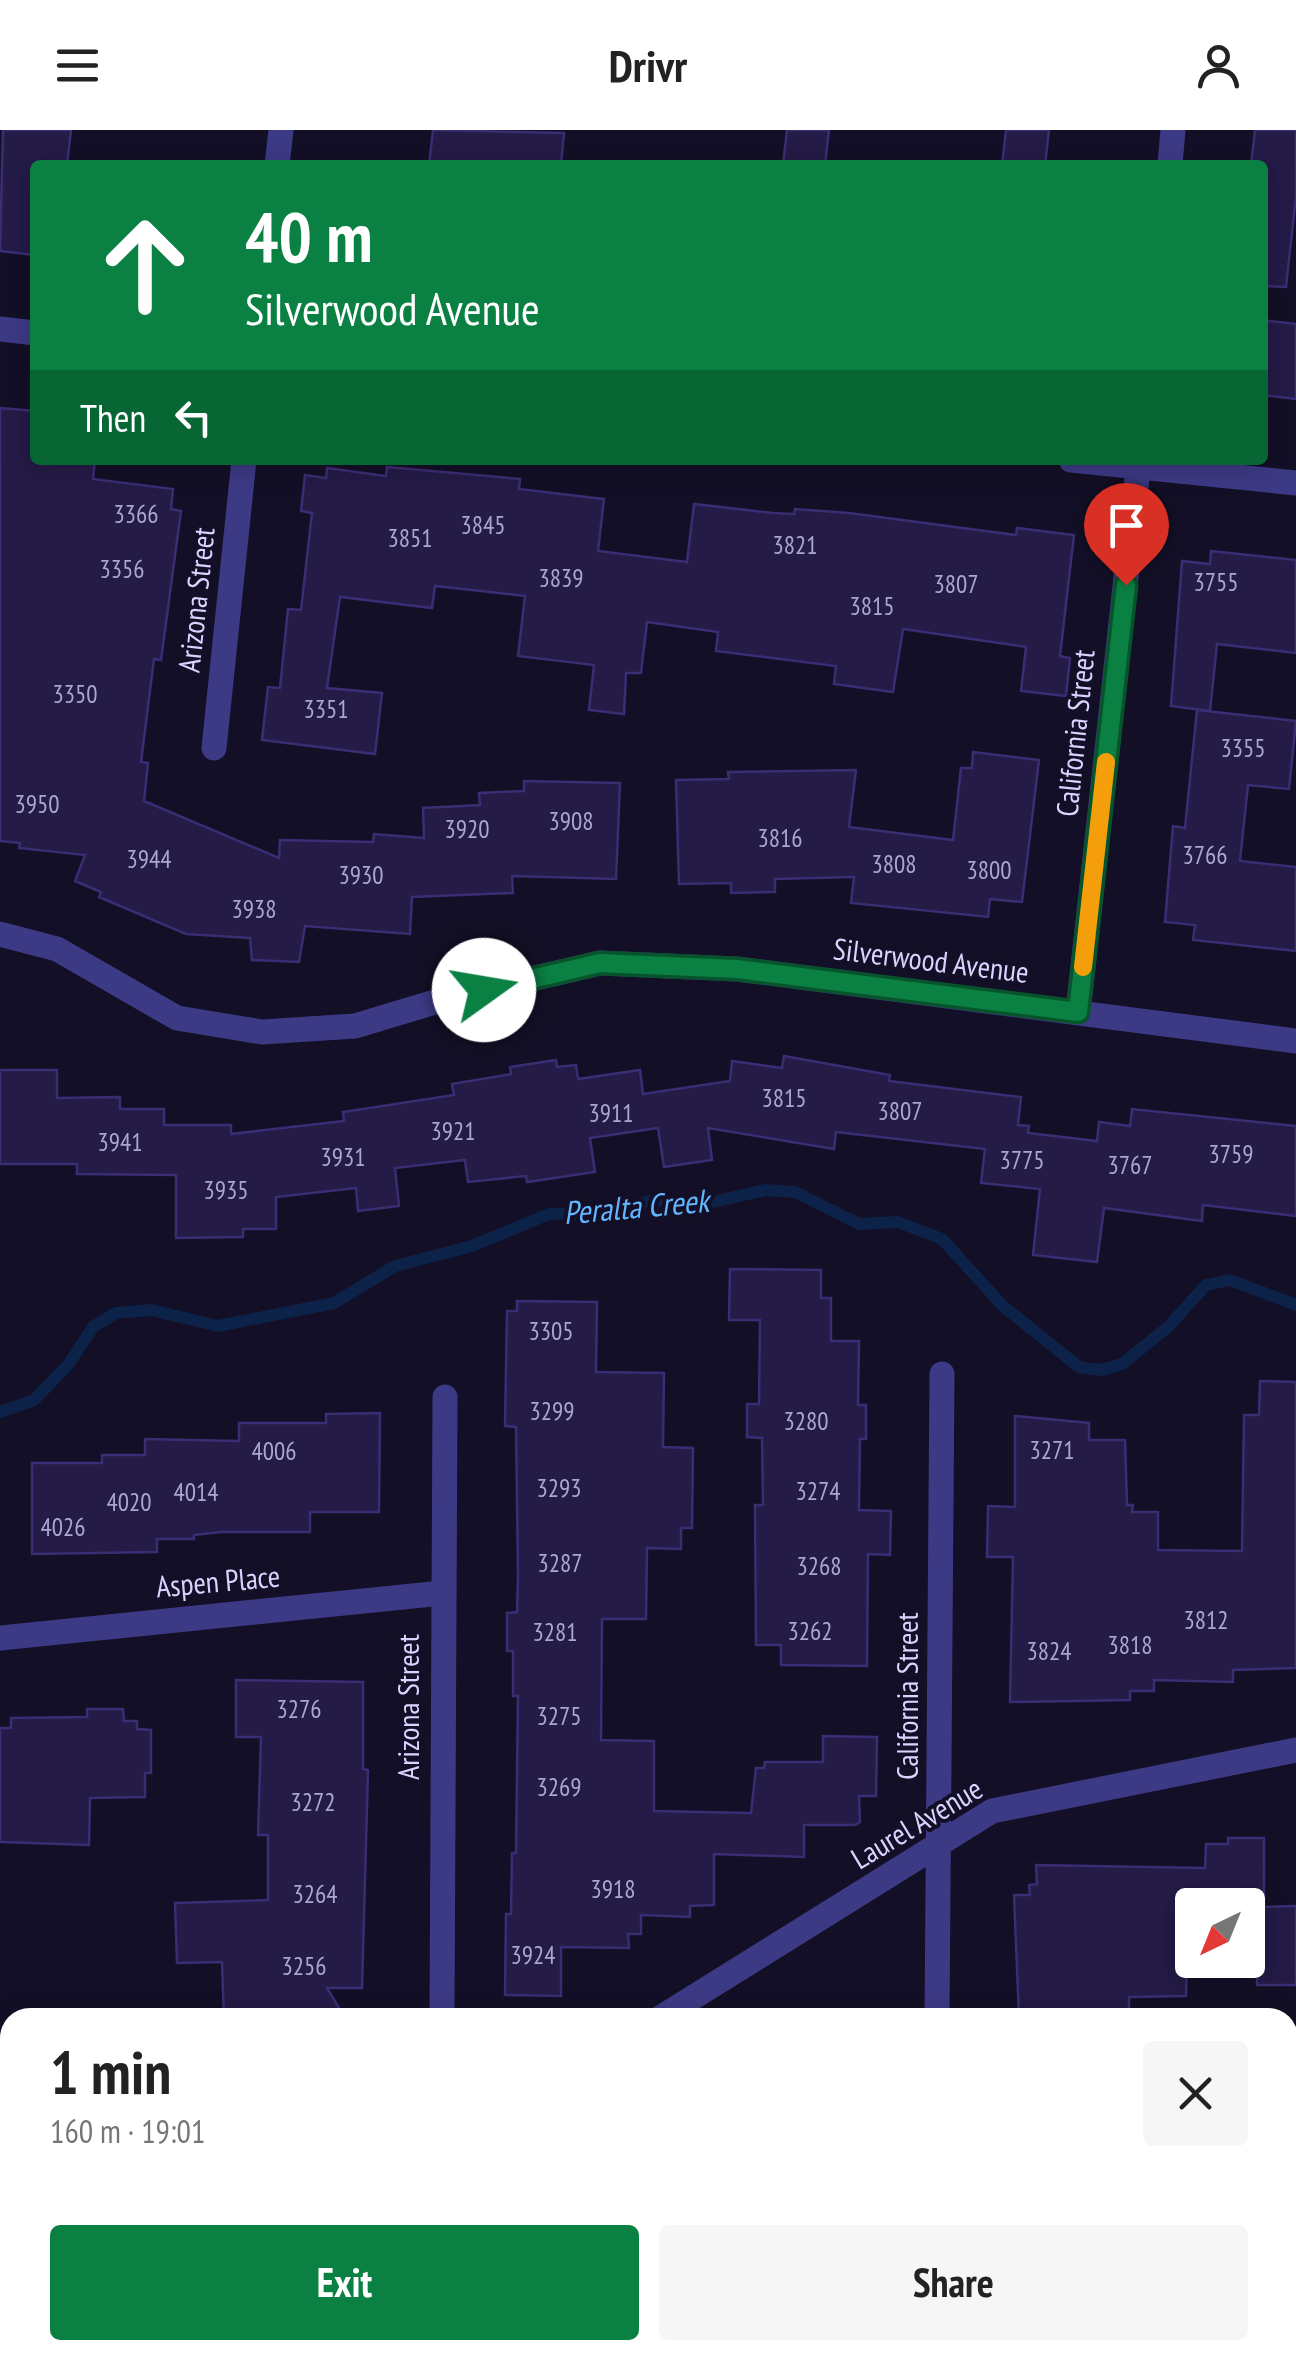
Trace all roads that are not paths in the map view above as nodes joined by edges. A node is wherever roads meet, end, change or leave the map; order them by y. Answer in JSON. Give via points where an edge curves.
{"nodes":[{"id":1,"x":281,"y":130,"type":"edge"},
{"id":2,"x":1174,"y":130,"type":"edge"},
{"id":3,"x":278,"y":160,"type":"edge"},
{"id":4,"x":1171,"y":160,"type":"edge"},
{"id":5,"x":0,"y":329,"type":"edge"},
{"id":6,"x":30,"y":332,"type":"edge"},
{"id":7,"x":243,"y":465,"type":"edge"},
{"id":8,"x":1139,"y":465,"type":"edge"},
{"id":9,"x":1147,"y":465,"type":"edge"},
{"id":10,"x":1296,"y":483,"type":"edge"},
{"id":11,"x":214,"y":748,"type":"dead end"},
{"id":12,"x":0,"y":934,"type":"edge"},
{"id":13,"x":1078,"y":1012,"type":"junction"},
{"id":14,"x":1296,"y":1042,"type":"edge"},
{"id":15,"x":942,"y":1374,"type":"dead end"},
{"id":16,"x":445,"y":1397,"type":"dead end"},
{"id":17,"x":442,"y":1593,"type":"junction"},
{"id":18,"x":0,"y":1638,"type":"edge"},
{"id":19,"x":1296,"y":1750,"type":"edge"},
{"id":20,"x":940,"y":1847,"type":"junction"},
{"id":21,"x":442,"y":2008,"type":"edge"},
{"id":22,"x":676,"y":2008,"type":"edge"},
{"id":23,"x":938,"y":2008,"type":"edge"}],
"edges":[{"from":1,"to":3,"type":"street"},
{"from":2,"to":4,"type":"street"},
{"from":5,"to":6,"type":"street"},
{"from":7,"to":11,"type":"street","name":"Arizona Street"},
{"from":8,"to":13,"type":"street","name":"California Street"},
{"from":9,"to":10,"type":"street"},
{"from":12,"to":13,"type":"street","name":"Silverwood Avenue","via":[[56,949],[176,1018],[262,1032],[355,1026],[600,963],[737,969]]},
{"from":13,"to":14,"type":"street","name":"Silverwood Avenue"},
{"from":15,"to":20,"type":"street","name":"California Street"},
{"from":16,"to":17,"type":"street","name":"Arizona Street"},
{"from":17,"to":18,"type":"street","name":"Aspen Place"},
{"from":17,"to":21,"type":"street","name":"Arizona Street"},
{"from":19,"to":20,"type":"street","name":"Laurel Avenue","via":[[992,1811]]},
{"from":20,"to":22,"type":"street","name":"Laurel Avenue"},
{"from":20,"to":23,"type":"street","name":"California Street"}]}
